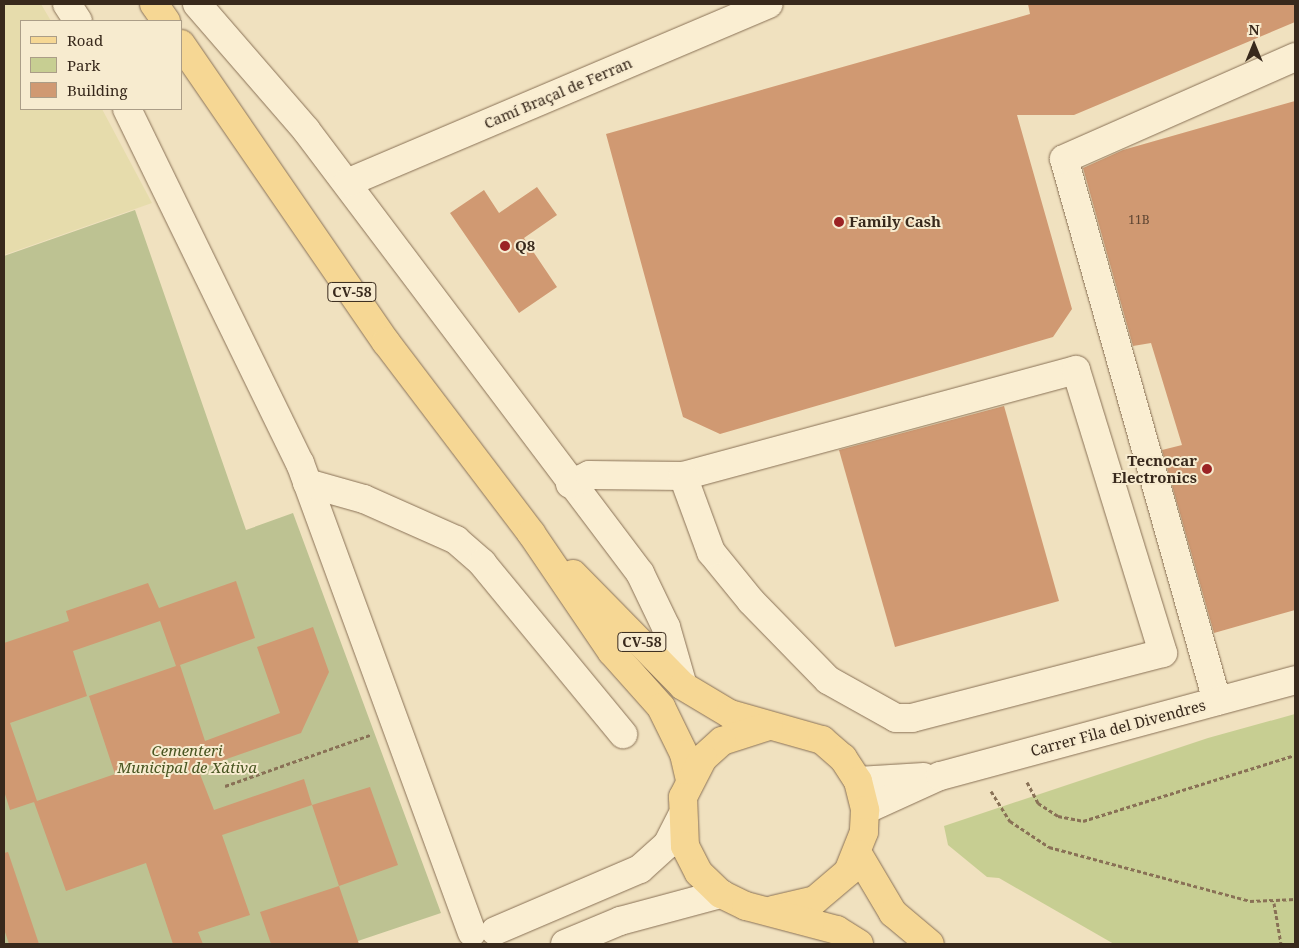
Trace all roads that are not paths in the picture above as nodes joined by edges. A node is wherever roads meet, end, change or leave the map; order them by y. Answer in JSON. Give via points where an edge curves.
{"nodes":[{"id":1,"x":67,"y":4,"type":"edge"},
{"id":2,"x":154,"y":4,"type":"edge"},
{"id":3,"x":197,"y":4,"type":"edge"},
{"id":4,"x":769,"y":4,"type":"edge"},
{"id":5,"x":77,"y":20,"type":"edge"},
{"id":6,"x":165,"y":20,"type":"edge"},
{"id":7,"x":182,"y":45,"type":"edge"},
{"id":8,"x":1295,"y":57,"type":"edge"},
{"id":9,"x":127,"y":110,"type":"edge"},
{"id":10,"x":347,"y":183,"type":"junction"},
{"id":11,"x":303,"y":473,"type":"junction"},
{"id":12,"x":682,"y":476,"type":"junction"},
{"id":13,"x":570,"y":484,"type":"junction"},
{"id":14,"x":531,"y":533,"type":"junction"},
{"id":15,"x":1295,"y":680,"type":"edge"},
{"id":16,"x":683,"y":686,"type":"junction"},
{"id":17,"x":1217,"y":701,"type":"junction"},
{"id":18,"x":769,"y":726,"type":"junction"},
{"id":19,"x":623,"y":734,"type":"dead end"},
{"id":20,"x":940,"y":776,"type":"junction"},
{"id":21,"x":690,"y":779,"type":"junction"},
{"id":22,"x":858,"y":781,"type":"junction"},
{"id":23,"x":865,"y":810,"type":"junction"},
{"id":24,"x":681,"y":817,"type":"junction"},
{"id":25,"x":858,"y":854,"type":"junction"},
{"id":26,"x":721,"y":894,"type":"junction"},
{"id":27,"x":772,"y":910,"type":"junction"},
{"id":28,"x":484,"y":938,"type":"edge"},
{"id":29,"x":565,"y":944,"type":"edge"},
{"id":30,"x":859,"y":944,"type":"edge"},
{"id":31,"x":930,"y":944,"type":"edge"}],
"edges":[{"from":1,"to":5,"type":"street"},
{"from":2,"to":6,"type":"main road"},
{"from":3,"to":10,"type":"street"},
{"from":4,"to":10,"type":"street","name":"Camí Braçal de Ferran"},
{"from":7,"to":14,"type":"main road","number":"CV-58","via":[[386,342]]},
{"from":8,"to":17,"type":"street","via":[[1064,159]]},
{"from":9,"to":11,"type":"street"},
{"from":10,"to":13,"type":"street"},
{"from":11,"to":19,"type":"street","via":[[456,540],[482,563]]},
{"from":11,"to":28,"type":"street","via":[[395,726]]},
{"from":12,"to":12,"type":"street","via":[[1076,370],[1163,653],[912,718],[896,718],[828,680],[751,601],[711,552]]},
{"from":12,"to":13,"type":"street","via":[[589,475]]},
{"from":13,"to":16,"type":"street","via":[[640,572],[666,627]]},
{"from":14,"to":16,"type":"main road","number":"CV-58"},
{"from":14,"to":21,"type":"main road","number":"CV-58","via":[[612,652],[661,707],[684,754]]},
{"from":15,"to":17,"type":"street","name":"Carrer Fila del Divendres"},
{"from":16,"to":18,"type":"main road","number":"CV-58","via":[[730,714]]},
{"from":17,"to":20,"type":"street","name":"Carrer Fila del Divendres"},
{"from":18,"to":21,"type":"main road","number":"CV-58","via":[[722,741]]},
{"from":18,"to":22,"type":"main road","number":"CV-58","via":[[796,729],[822,740],[843,758]]},
{"from":20,"to":22,"type":"street","name":"Carrer Fila del Divendres"},
{"from":20,"to":23,"type":"street","name":"Carrer Fila del Divendres"},
{"from":21,"to":24,"type":"main road","number":"CV-58"},
{"from":22,"to":23,"type":"main road","number":"CV-58"},
{"from":23,"to":25,"type":"main road","number":"CV-58"},
{"from":24,"to":26,"type":"main road","number":"CV-58","via":[[685,846],[699,873]]},
{"from":24,"to":28,"type":"street","via":[[667,844],[640,869],[595,892]]},
{"from":25,"to":27,"type":"main road","number":"CV-58","via":[[833,888],[801,905]]},
{"from":25,"to":31,"type":"main road","via":[[893,913]]},
{"from":26,"to":27,"type":"main road","number":"CV-58","via":[[746,906]]},
{"from":26,"to":29,"type":"street","via":[[620,921]]},
{"from":27,"to":30,"type":"main road","number":"CV-58","via":[[837,930]]}]}
